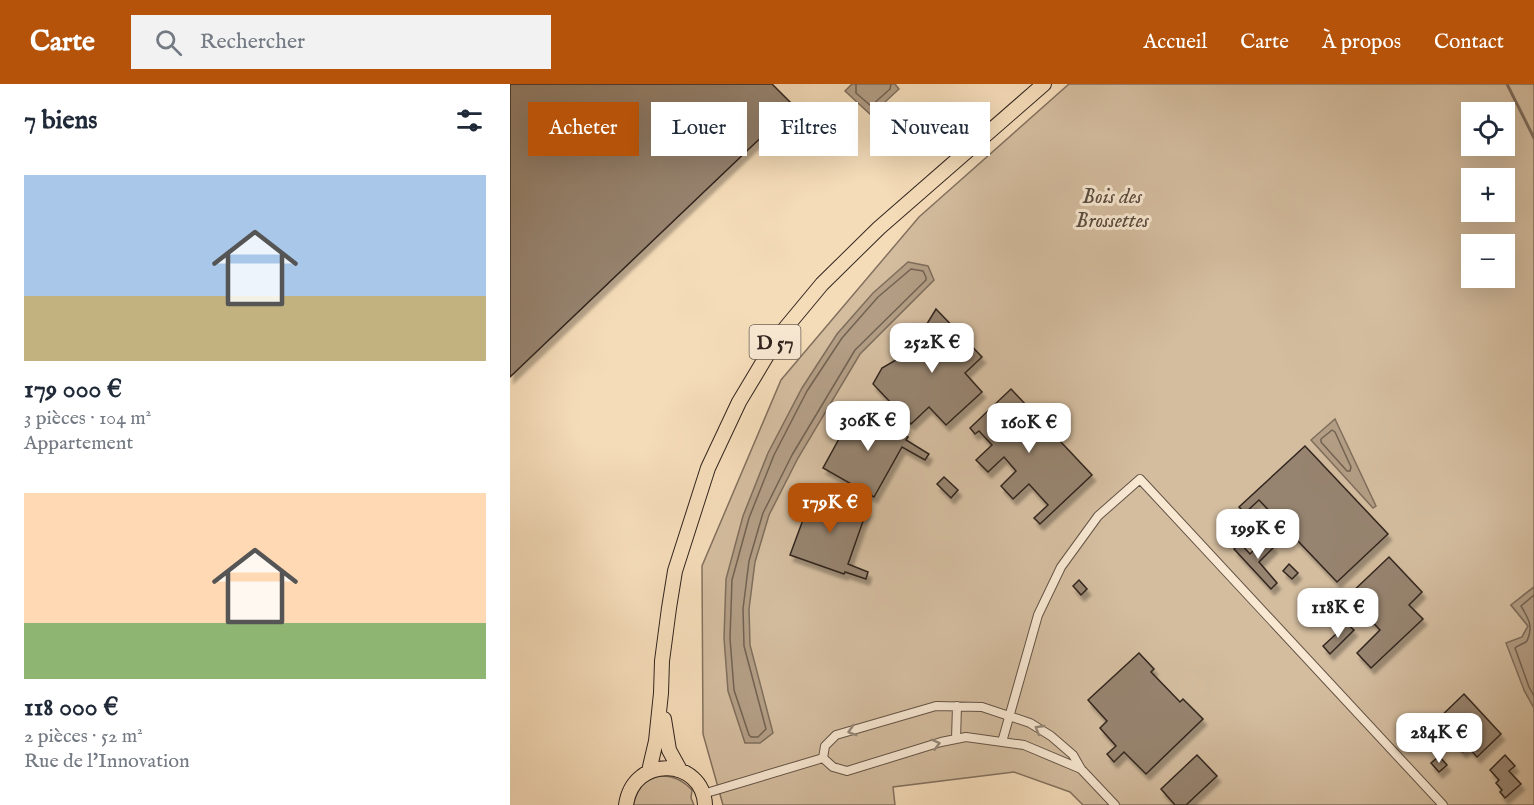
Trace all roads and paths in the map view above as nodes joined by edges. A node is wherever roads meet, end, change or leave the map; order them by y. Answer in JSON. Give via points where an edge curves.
{"nodes":[{"id":1,"x":1044,"y":84,"type":"edge"},
{"id":2,"x":661,"y":693,"type":"junction"},
{"id":3,"x":957,"y":706,"type":"junction"},
{"id":4,"x":1009,"y":716,"type":"junction"},
{"id":5,"x":956,"y":739,"type":"junction"},
{"id":6,"x":1002,"y":742,"type":"junction"},
{"id":7,"x":823,"y":758,"type":"junction"},
{"id":8,"x":1081,"y":769,"type":"junction"},
{"id":9,"x":680,"y":770,"type":"junction"},
{"id":10,"x":650,"y":771,"type":"junction"},
{"id":11,"x":704,"y":800,"type":"edge"},
{"id":12,"x":626,"y":805,"type":"edge"},
{"id":13,"x":1115,"y":805,"type":"edge"},
{"id":14,"x":1443,"y":805,"type":"edge"}],
"edges":[{"from":1,"to":2,"type":"main road","number":"D 57","via":[[879,228],[822,284],[778,338],[739,402],[708,468],[691,517],[675,571]]},
{"from":2,"to":9,"type":"main road","number":"D 57","via":[[666,739]]},
{"from":2,"to":10,"type":"main road","number":"D 57"},
{"from":3,"to":4,"type":"street","via":[[982,707]]},
{"from":3,"to":5,"type":"street"},
{"from":3,"to":7,"type":"street","one_way":true,"via":[[936,706],[836,735],[825,746]]},
{"from":4,"to":6,"type":"street"},
{"from":8,"to":4,"type":"street","one_way":true,"via":[[1073,755],[1051,736]]},
{"from":4,"to":14,"type":"street","via":[[1038,615],[1061,567],[1098,516],[1140,479]]},
{"from":5,"to":6,"type":"street"},
{"from":7,"to":5,"type":"street","one_way":true,"via":[[833,767],[847,771]]},
{"from":6,"to":8,"type":"street","via":[[1024,745]]},
{"from":7,"to":11,"type":"street"},
{"from":8,"to":13,"type":"street"},
{"from":9,"to":10,"type":"main road"},
{"from":9,"to":11,"type":"main road","via":[[692,777]]},
{"from":10,"to":12,"type":"main road","via":[[630,790]]}]}
